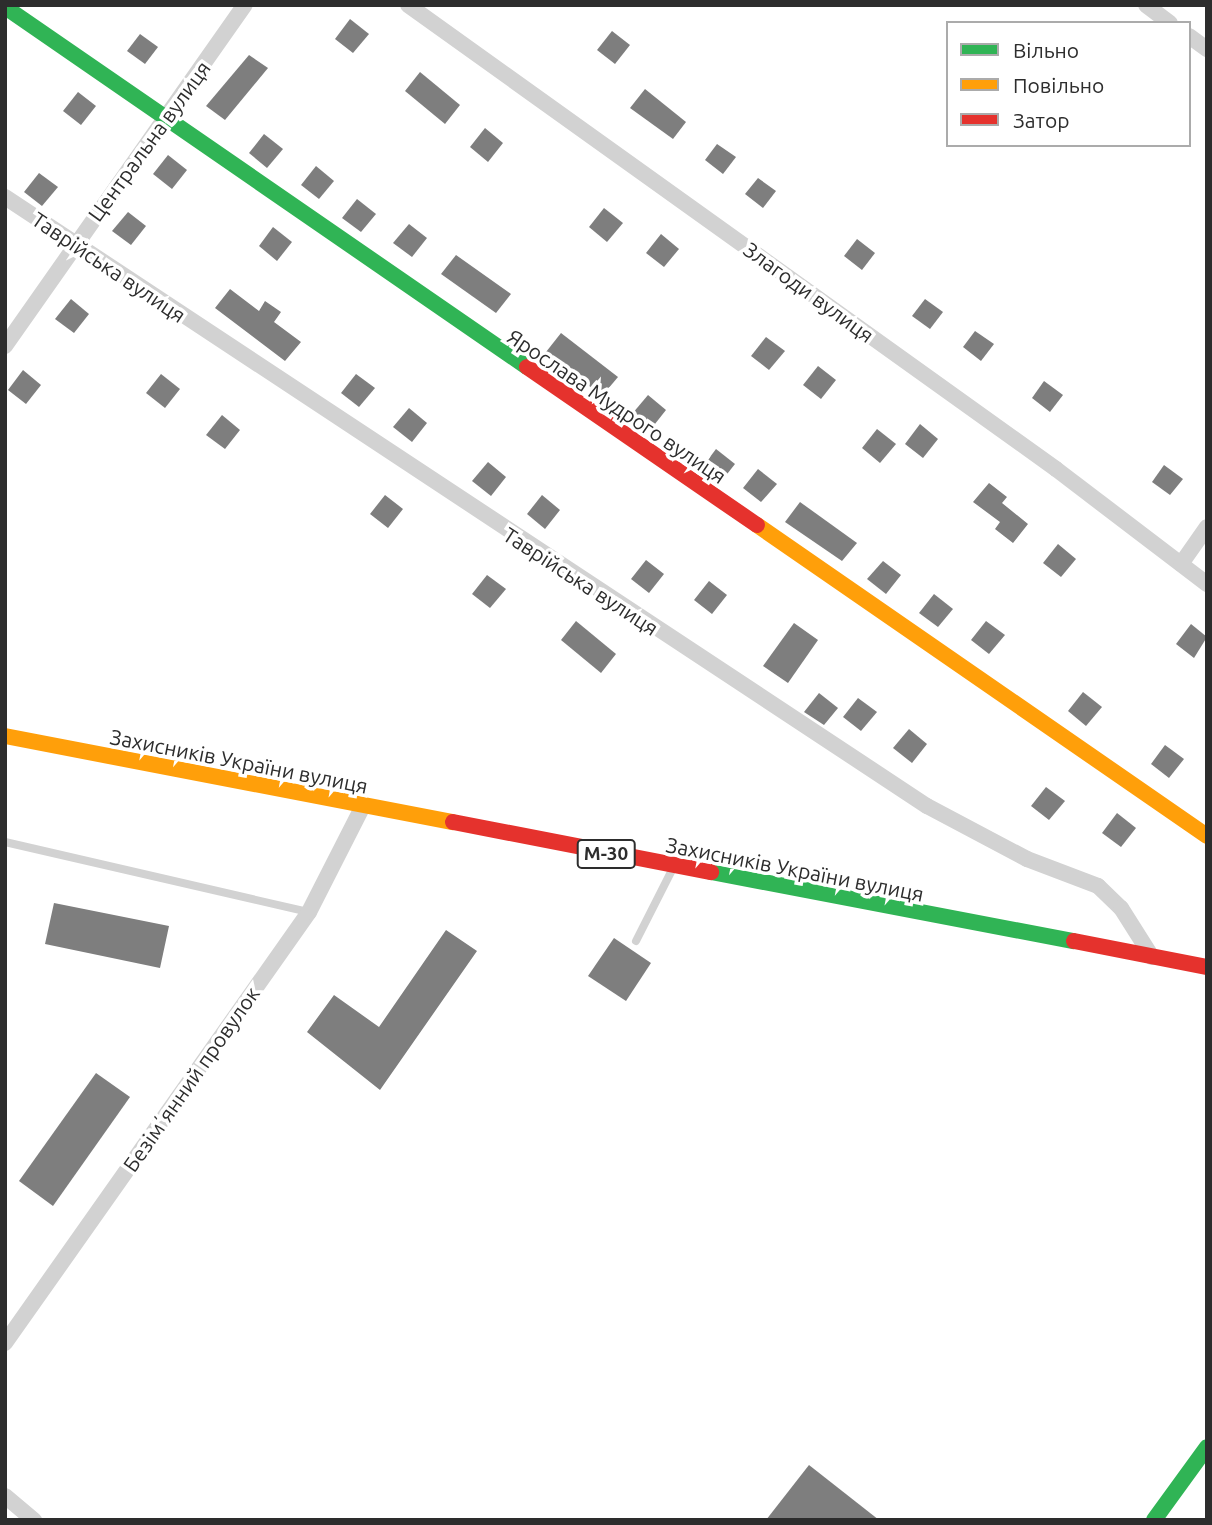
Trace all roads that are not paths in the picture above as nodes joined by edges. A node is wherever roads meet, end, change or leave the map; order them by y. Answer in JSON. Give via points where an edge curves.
{"nodes":[{"id":1,"x":245,"y":5,"type":"edge"},
{"id":2,"x":408,"y":5,"type":"edge"},
{"id":3,"x":1146,"y":5,"type":"edge"},
{"id":4,"x":5,"y":7,"type":"edge"},
{"id":5,"x":1167,"y":21,"type":"edge"},
{"id":6,"x":1191,"y":37,"type":"edge"},
{"id":7,"x":1207,"y":49,"type":"edge"},
{"id":8,"x":162,"y":118,"type":"junction"},
{"id":9,"x":5,"y":197,"type":"edge"},
{"id":10,"x":74,"y":245,"type":"junction"},
{"id":11,"x":5,"y":346,"type":"edge"},
{"id":12,"x":1207,"y":527,"type":"edge"},
{"id":13,"x":1181,"y":564,"type":"junction"},
{"id":14,"x":1207,"y":584,"type":"edge"},
{"id":15,"x":5,"y":736,"type":"edge"},
{"id":16,"x":363,"y":806,"type":"junction"},
{"id":17,"x":1207,"y":836,"type":"edge"},
{"id":18,"x":5,"y":842,"type":"edge"},
{"id":19,"x":673,"y":867,"type":"junction"},
{"id":20,"x":309,"y":912,"type":"junction"},
{"id":21,"x":636,"y":941,"type":"dead end"},
{"id":22,"x":1152,"y":957,"type":"junction"},
{"id":23,"x":1207,"y":967,"type":"edge"},
{"id":24,"x":5,"y":1343,"type":"edge"},
{"id":25,"x":1207,"y":1447,"type":"edge"},
{"id":26,"x":5,"y":1496,"type":"edge"},
{"id":27,"x":34,"y":1520,"type":"edge"},
{"id":28,"x":1154,"y":1520,"type":"edge"}],
"edges":[{"from":1,"to":8,"type":"street","name":"Центральна вулиця"},
{"from":2,"to":13,"type":"street","name":"Злагоди вулиця"},
{"from":3,"to":5,"type":"street"},
{"from":4,"to":8,"type":"main road","name":"Ярослава Мудрого вулиця"},
{"from":6,"to":7,"type":"street"},
{"from":8,"to":10,"type":"street","name":"Центральна вулиця"},
{"from":8,"to":17,"type":"main road","name":"Ярослава Мудрого вулиця"},
{"from":9,"to":10,"type":"street","name":"Таврійська вулиця"},
{"from":10,"to":11,"type":"street","name":"Центральна вулиця"},
{"from":10,"to":22,"type":"street","name":"Таврійська вулиця","via":[[927,806],[1027,859],[1098,886],[1121,908]]},
{"from":12,"to":13,"type":"street"},
{"from":13,"to":14,"type":"street","name":"Злагоди вулиця"},
{"from":15,"to":16,"type":"main road","name":"Захисників України вулиця","number":"М-30"},
{"from":16,"to":19,"type":"main road","name":"Захисників України вулиця","number":"М-30"},
{"from":16,"to":20,"type":"street","name":"Безімʼянний провулок"},
{"from":18,"to":20,"type":"lane"},
{"from":19,"to":21,"type":"lane"},
{"from":19,"to":22,"type":"main road","name":"Захисників України вулиця","number":"М-30"},
{"from":20,"to":24,"type":"street","name":"Безімʼянний провулок"},
{"from":22,"to":23,"type":"main road","name":"Захисників України вулиця","number":"М-30"},
{"from":25,"to":28,"type":"main road"},
{"from":26,"to":27,"type":"street"}]}
